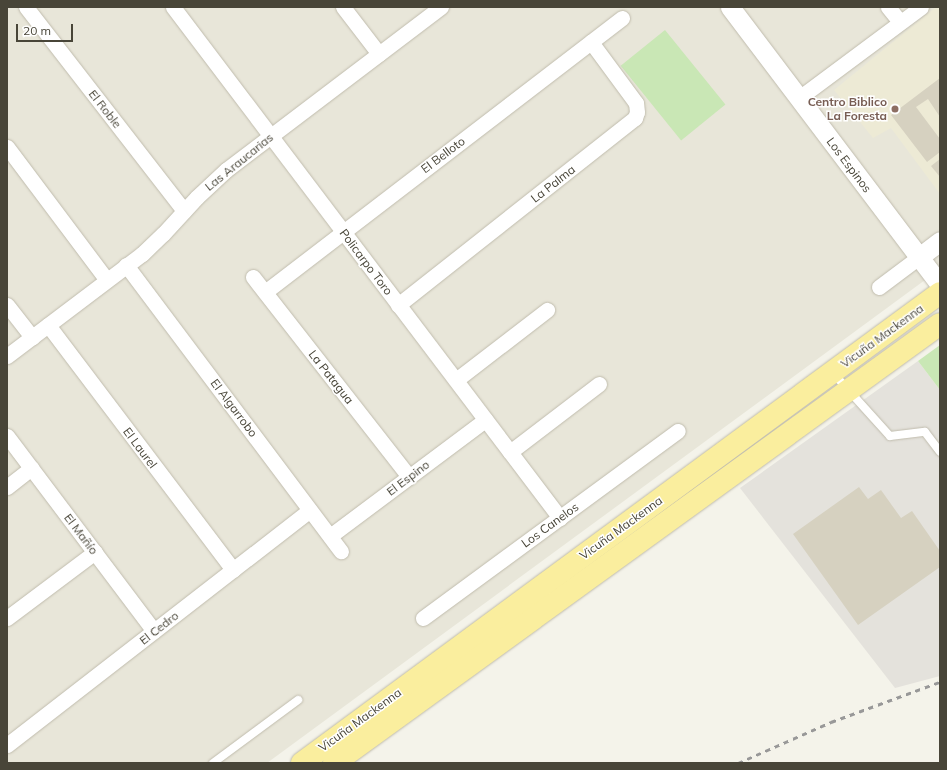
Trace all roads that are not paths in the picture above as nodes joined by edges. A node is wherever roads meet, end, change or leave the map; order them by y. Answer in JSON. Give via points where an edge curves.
{"nodes":[{"id":1,"x":26,"y":7,"type":"edge"},
{"id":2,"x":173,"y":7,"type":"edge"},
{"id":3,"x":343,"y":7,"type":"edge"},
{"id":4,"x":441,"y":7,"type":"edge"},
{"id":5,"x":730,"y":7,"type":"edge"},
{"id":6,"x":888,"y":7,"type":"edge"},
{"id":7,"x":921,"y":7,"type":"edge"},
{"id":8,"x":622,"y":18,"type":"dead end"},
{"id":9,"x":900,"y":22,"type":"junction"},
{"id":10,"x":591,"y":42,"type":"junction"},
{"id":11,"x":379,"y":54,"type":"junction"},
{"id":12,"x":799,"y":98,"type":"junction"},
{"id":13,"x":271,"y":136,"type":"junction"},
{"id":14,"x":7,"y":147,"type":"edge"},
{"id":15,"x":184,"y":211,"type":"junction"},
{"id":16,"x":343,"y":232,"type":"junction"},
{"id":17,"x":940,"y":242,"type":"edge"},
{"id":18,"x":919,"y":257,"type":"junction"},
{"id":19,"x":126,"y":265,"type":"junction"},
{"id":20,"x":253,"y":277,"type":"dead end"},
{"id":21,"x":107,"y":280,"type":"junction"},
{"id":22,"x":940,"y":285,"type":"edge"},
{"id":23,"x":879,"y":287,"type":"dead end"},
{"id":24,"x":265,"y":292,"type":"junction"},
{"id":25,"x":940,"y":294,"type":"edge"},
{"id":26,"x":398,"y":304,"type":"junction"},
{"id":27,"x":7,"y":305,"type":"edge"},
{"id":28,"x":547,"y":310,"type":"dead end"},
{"id":29,"x":940,"y":324,"type":"edge"},
{"id":30,"x":48,"y":325,"type":"junction"},
{"id":31,"x":32,"y":337,"type":"junction"},
{"id":32,"x":7,"y":356,"type":"edge"},
{"id":33,"x":833,"y":373,"type":"junction"},
{"id":34,"x":456,"y":380,"type":"junction"},
{"id":35,"x":599,"y":384,"type":"dead end"},
{"id":36,"x":848,"y":390,"type":"junction"},
{"id":37,"x":485,"y":420,"type":"junction"},
{"id":38,"x":678,"y":431,"type":"dead end"},
{"id":39,"x":7,"y":436,"type":"edge"},
{"id":40,"x":510,"y":452,"type":"junction"},
{"id":41,"x":940,"y":452,"type":"edge"},
{"id":42,"x":31,"y":468,"type":"junction"},
{"id":43,"x":409,"y":477,"type":"junction"},
{"id":44,"x":7,"y":487,"type":"edge"},
{"id":45,"x":310,"y":510,"type":"junction"},
{"id":46,"x":560,"y":518,"type":"junction"},
{"id":47,"x":330,"y":536,"type":"junction"},
{"id":48,"x":341,"y":551,"type":"dead end"},
{"id":49,"x":95,"y":552,"type":"junction"},
{"id":50,"x":232,"y":570,"type":"junction"},
{"id":51,"x":7,"y":618,"type":"edge"},
{"id":52,"x":423,"y":618,"type":"dead end"},
{"id":53,"x":154,"y":631,"type":"junction"},
{"id":54,"x":298,"y":700,"type":"dead end"},
{"id":55,"x":7,"y":745,"type":"edge"},
{"id":56,"x":213,"y":763,"type":"edge"},
{"id":57,"x":302,"y":763,"type":"edge"},
{"id":58,"x":334,"y":763,"type":"edge"}],
"edges":[{"from":1,"to":15,"type":"street","name":"El Roble"},
{"from":2,"to":13,"type":"street","name":"Policarpo Toro"},
{"from":3,"to":11,"type":"street"},
{"from":4,"to":11,"type":"street","name":"Las Araucarias"},
{"from":5,"to":12,"type":"street","name":"Los Espinos"},
{"from":6,"to":9,"type":"street"},
{"from":7,"to":9,"type":"street"},
{"from":8,"to":10,"type":"street","name":"El Belloto"},
{"from":9,"to":12,"type":"street"},
{"from":10,"to":16,"type":"street","name":"El Belloto"},
{"from":10,"to":26,"type":"street","name":"La Palma","via":[[636,103],[635,118]]},
{"from":11,"to":13,"type":"street","name":"Las Araucarias"},
{"from":12,"to":18,"type":"street","name":"Los Espinos"},
{"from":13,"to":15,"type":"street","name":"Las Araucarias","via":[[226,170]]},
{"from":13,"to":16,"type":"street","name":"Policarpo Toro"},
{"from":14,"to":21,"type":"street"},
{"from":15,"to":19,"type":"street","name":"Las Araucarias","via":[[163,234]]},
{"from":16,"to":24,"type":"street","name":"El Belloto"},
{"from":16,"to":26,"type":"street","name":"Policarpo Toro"},
{"from":17,"to":18,"type":"street"},
{"from":18,"to":22,"type":"street","name":"Los Espinos"},
{"from":18,"to":23,"type":"street"},
{"from":19,"to":21,"type":"street","name":"Las Araucarias"},
{"from":19,"to":45,"type":"street","name":"El Algarrobo"},
{"from":20,"to":24,"type":"street","name":"La Patagua"},
{"from":21,"to":30,"type":"street","name":"Las Araucarias"},
{"from":24,"to":43,"type":"street","name":"La Patagua"},
{"from":25,"to":33,"type":"main road","name":"Vicuña Mackenna"},
{"from":26,"to":34,"type":"street","name":"Policarpo Toro"},
{"from":27,"to":31,"type":"street"},
{"from":28,"to":34,"type":"street"},
{"from":29,"to":36,"type":"main road","name":"Vicuña Mackenna"},
{"from":30,"to":31,"type":"street","name":"Las Araucarias"},
{"from":30,"to":50,"type":"street","name":"El Laurel"},
{"from":31,"to":32,"type":"street","name":"Las Araucarias"},
{"from":33,"to":36,"type":"lane"},
{"from":33,"to":57,"type":"main road","name":"Vicuña Mackenna"},
{"from":34,"to":37,"type":"street","name":"Policarpo Toro"},
{"from":35,"to":40,"type":"street"},
{"from":36,"to":41,"type":"lane","via":[[890,436],[925,432]]},
{"from":36,"to":58,"type":"main road","name":"Vicuña Mackenna"},
{"from":37,"to":40,"type":"street","name":"Policarpo Toro"},
{"from":37,"to":43,"type":"street","name":"El Espino"},
{"from":38,"to":46,"type":"street","name":"Los Canelos"},
{"from":39,"to":42,"type":"street","name":"El Mañío"},
{"from":40,"to":46,"type":"street","name":"Policarpo Toro"},
{"from":42,"to":44,"type":"street"},
{"from":42,"to":49,"type":"street","name":"El Mañío"},
{"from":43,"to":47,"type":"street","name":"El Espino"},
{"from":45,"to":47,"type":"street","name":"El Algarrobo"},
{"from":45,"to":50,"type":"street","name":"El Cedro"},
{"from":46,"to":52,"type":"street","name":"Los Canelos"},
{"from":47,"to":48,"type":"street","name":"El Algarrobo"},
{"from":49,"to":51,"type":"street"},
{"from":49,"to":53,"type":"street","name":"El Mañío"},
{"from":50,"to":53,"type":"street","name":"El Cedro"},
{"from":53,"to":55,"type":"street","name":"El Cedro"},
{"from":54,"to":56,"type":"lane"}]}
